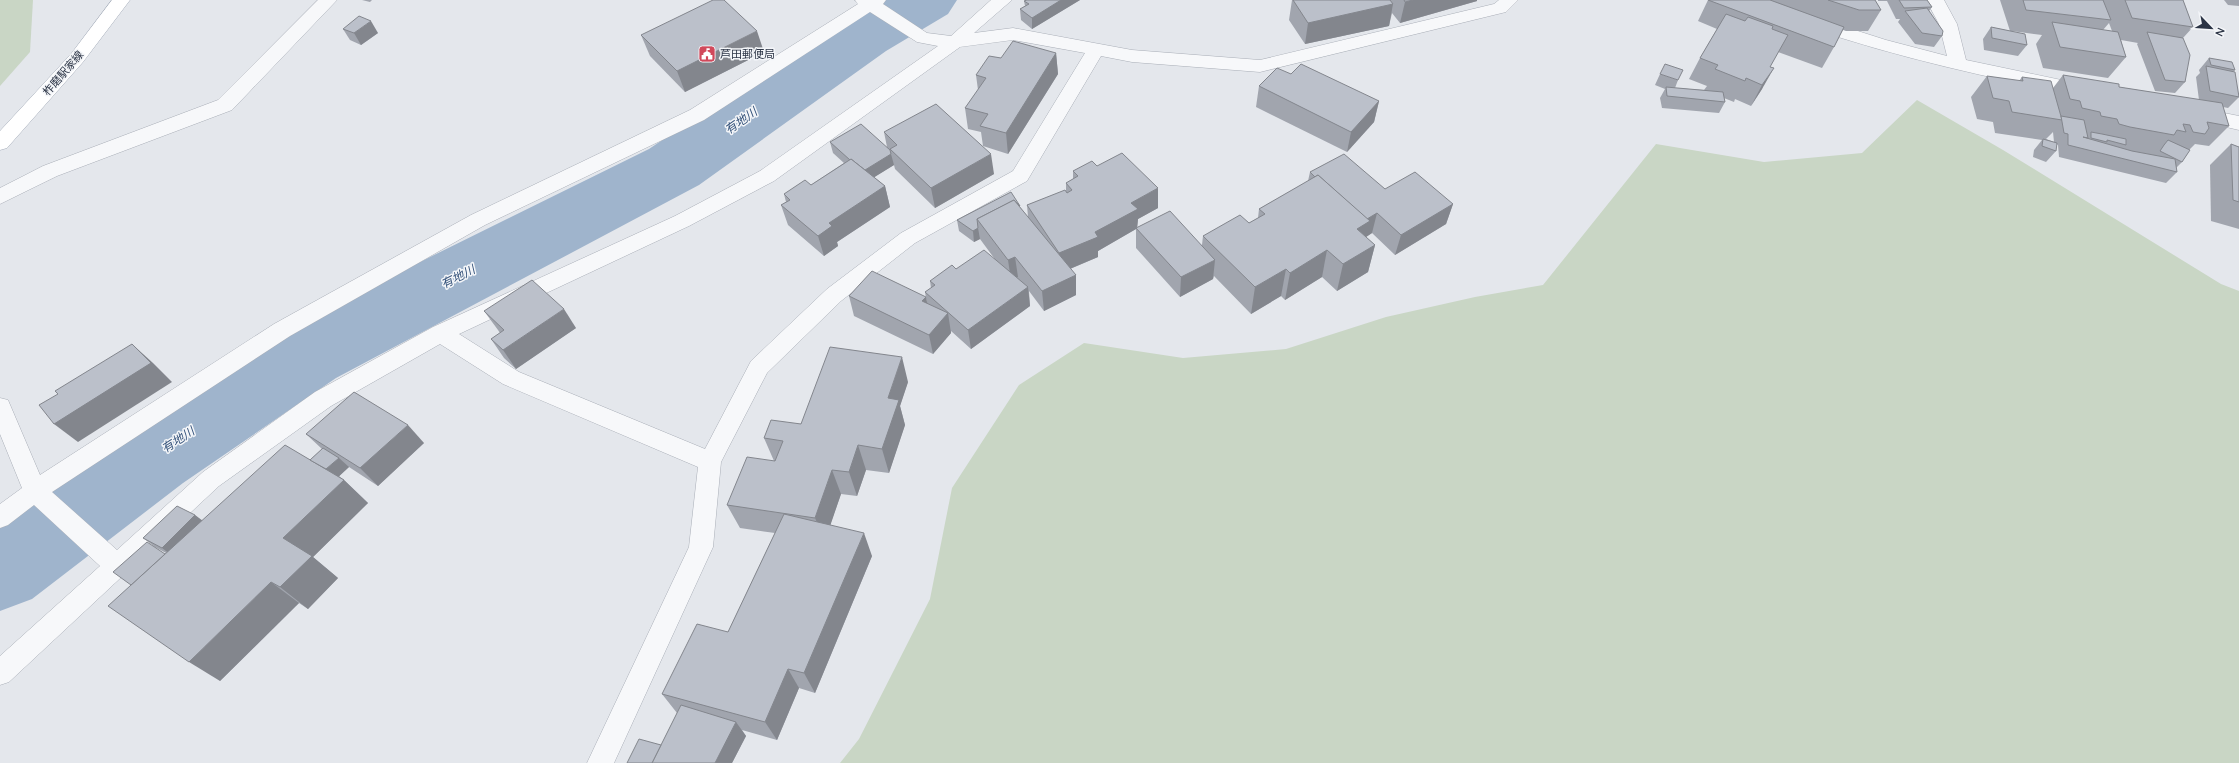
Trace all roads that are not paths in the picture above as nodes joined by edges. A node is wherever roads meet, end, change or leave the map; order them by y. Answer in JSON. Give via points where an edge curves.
{"nodes":[{"id":1,"x":121,"y":0,"type":"edge"},
{"id":2,"x":328,"y":0,"type":"edge"},
{"id":3,"x":1004,"y":0,"type":"edge"},
{"id":4,"x":1509,"y":0,"type":"edge"},
{"id":5,"x":1935,"y":0,"type":"edge"},
{"id":6,"x":870,"y":2,"type":"edge"},
{"id":7,"x":1795,"y":16,"type":"edge"},
{"id":8,"x":954,"y":42,"type":"junction"},
{"id":9,"x":1096,"y":50,"type":"junction"},
{"id":10,"x":1958,"y":64,"type":"junction"},
{"id":11,"x":2098,"y":94,"type":"edge"},
{"id":12,"x":2184,"y":111,"type":"edge"},
{"id":13,"x":2239,"y":123,"type":"edge"},
{"id":14,"x":0,"y":143,"type":"edge"},
{"id":15,"x":0,"y":197,"type":"edge"},
{"id":16,"x":441,"y":333,"type":"junction"},
{"id":17,"x":0,"y":407,"type":"edge"},
{"id":18,"x":710,"y":462,"type":"junction"},
{"id":19,"x":35,"y":491,"type":"junction"},
{"id":20,"x":0,"y":518,"type":"edge"},
{"id":21,"x":116,"y":565,"type":"junction"},
{"id":22,"x":0,"y":673,"type":"edge"},
{"id":23,"x":600,"y":763,"type":"edge"}],
"edges":[{"from":1,"to":14,"type":"main road","name":"柞磨駅家線","via":[[77,58]]},
{"from":2,"to":15,"type":"street","via":[[225,105],[50,171]]},
{"from":3,"to":8,"type":"street","via":[[992,7]]},
{"from":4,"to":9,"type":"street","via":[[1500,8],[1260,66],[1132,56]]},
{"from":5,"to":10,"type":"street","via":[[1948,24]]},
{"from":6,"to":8,"type":"street","via":[[923,38]]},
{"from":6,"to":19,"type":"street","via":[[697,115],[478,220],[282,330]]},
{"from":7,"to":10,"type":"street","via":[[1861,40]]},
{"from":8,"to":9,"type":"street","via":[[1013,34]]},
{"from":8,"to":16,"type":"street","via":[[767,176],[682,221]]},
{"from":9,"to":18,"type":"street","via":[[1020,176],[908,238],[834,294],[759,367]]},
{"from":10,"to":11,"type":"street"},
{"from":12,"to":13,"type":"street"},
{"from":16,"to":18,"type":"street","via":[[511,378]]},
{"from":16,"to":21,"type":"street","via":[[323,399],[211,479]]},
{"from":17,"to":19,"type":"street"},
{"from":18,"to":23,"type":"street","via":[[700,547]]},
{"from":19,"to":20,"type":"street"},
{"from":19,"to":21,"type":"street"},
{"from":21,"to":22,"type":"street"}]}
